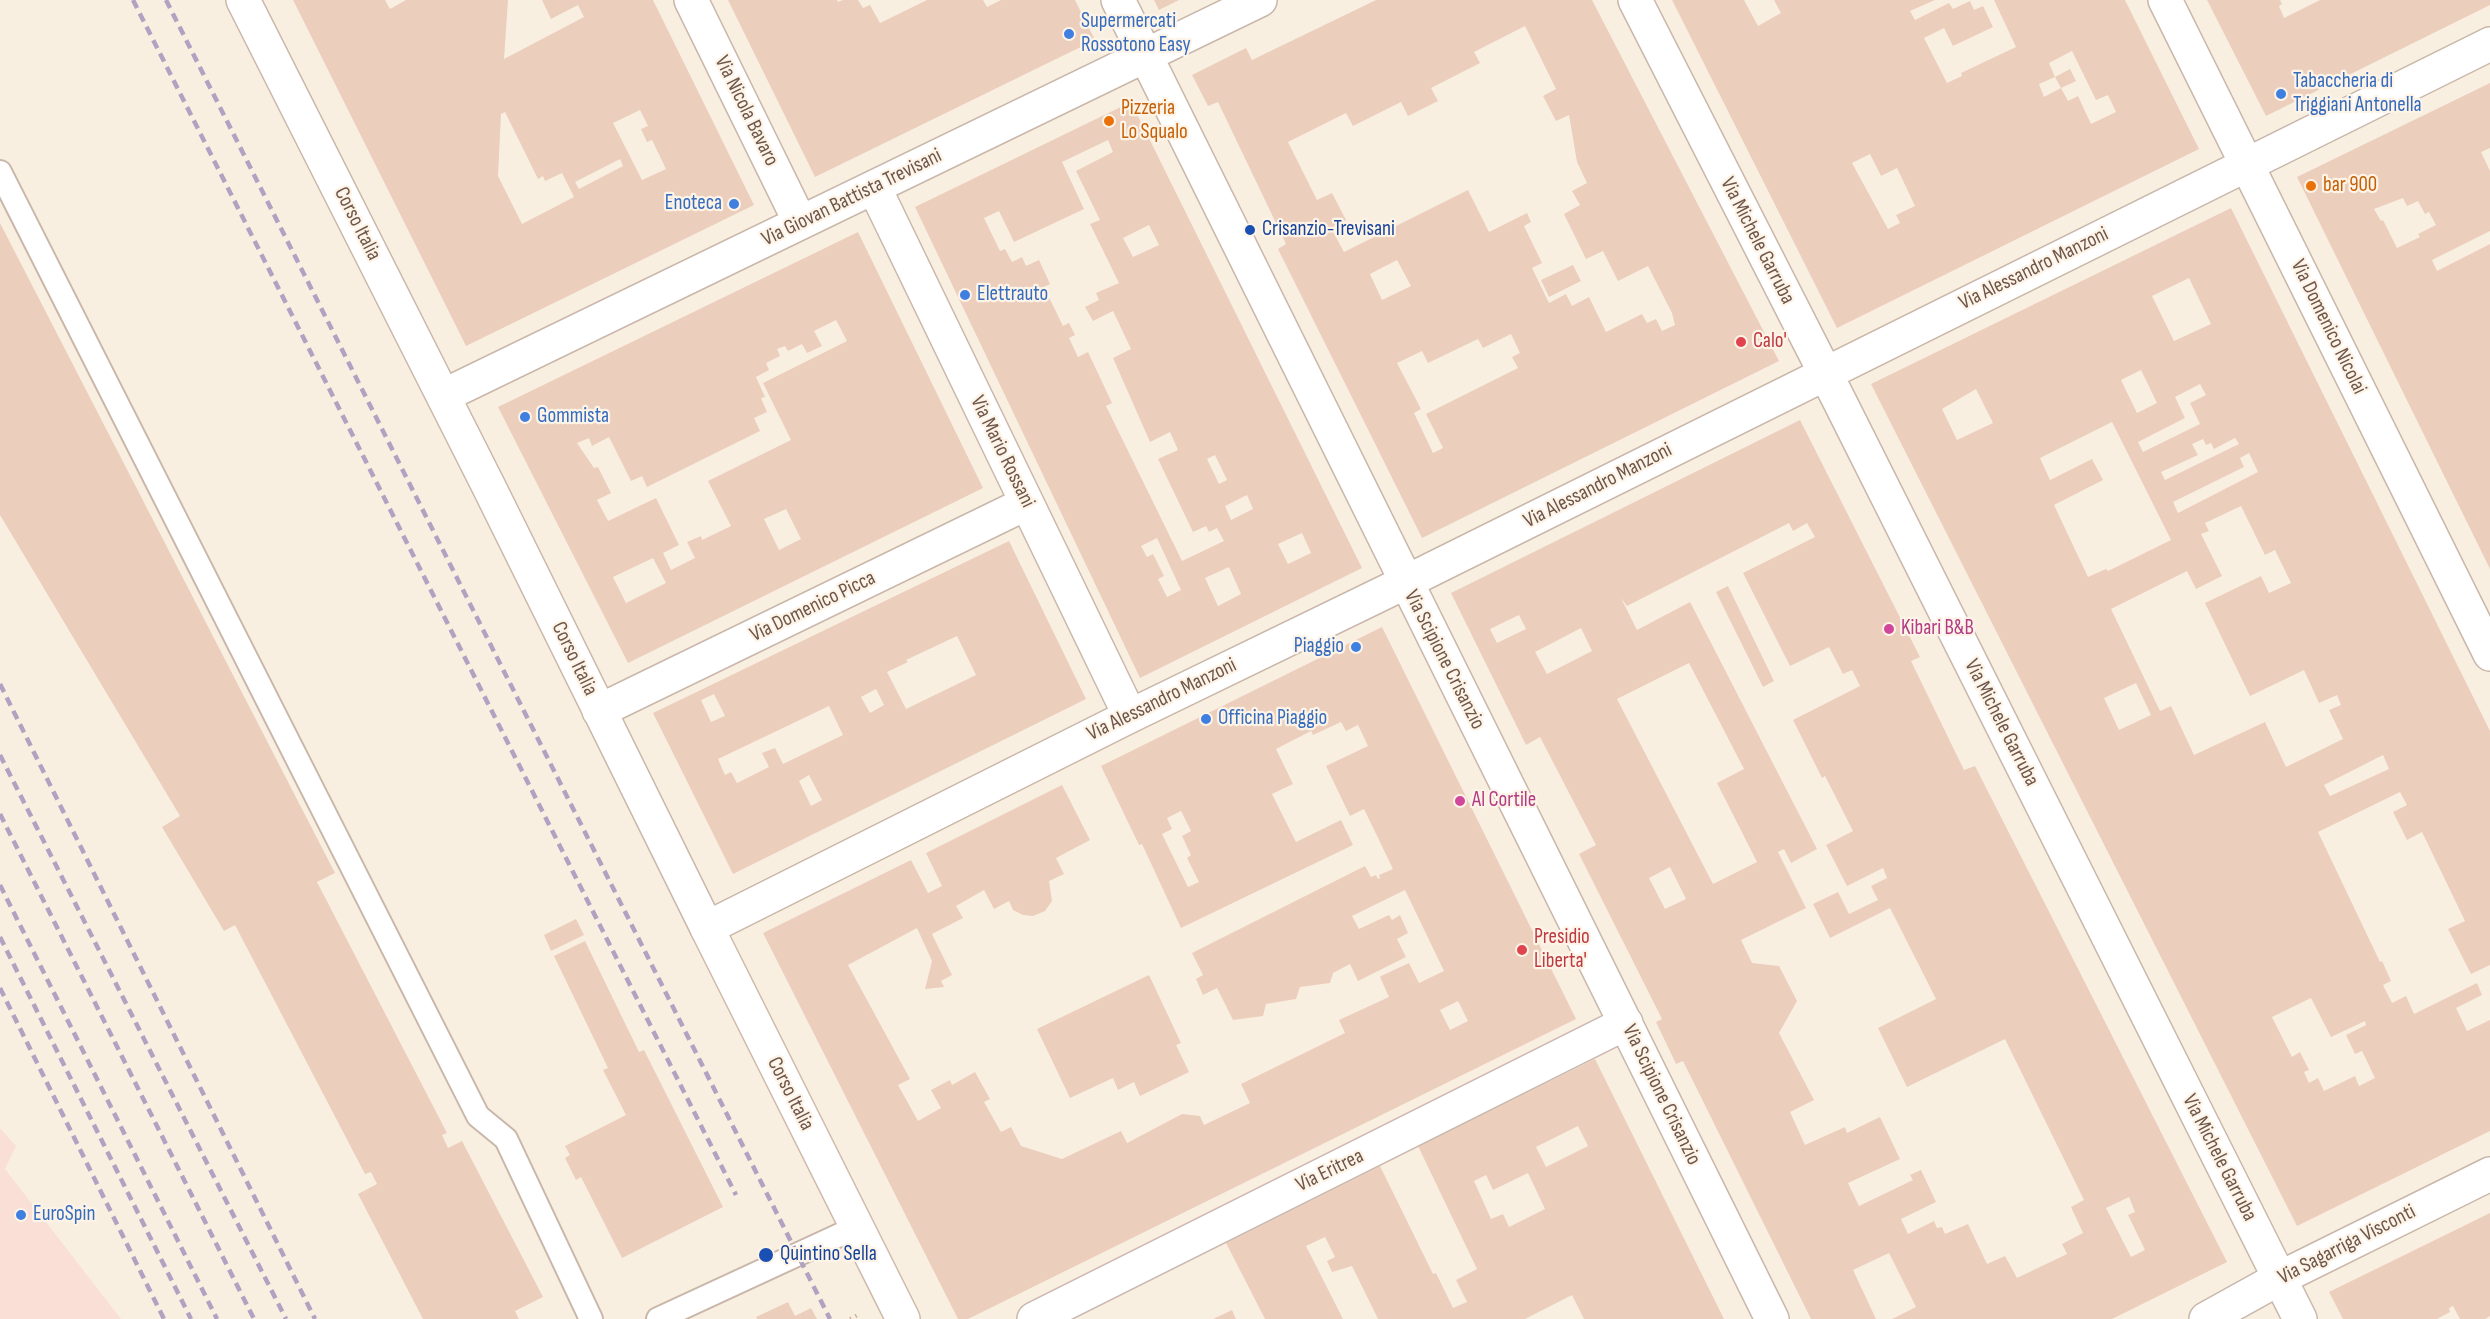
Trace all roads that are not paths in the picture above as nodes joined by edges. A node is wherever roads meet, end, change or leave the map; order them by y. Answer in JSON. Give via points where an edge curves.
{"nodes":[{"id":1,"x":243,"y":0,"type":"edge"},
{"id":2,"x":691,"y":0,"type":"edge"},
{"id":3,"x":1118,"y":0,"type":"edge"},
{"id":4,"x":1260,"y":0,"type":"edge"},
{"id":5,"x":1635,"y":0,"type":"edge"},
{"id":6,"x":2165,"y":0,"type":"edge"},
{"id":7,"x":2490,"y":44,"type":"edge"},
{"id":8,"x":1145,"y":56,"type":"junction"},
{"id":9,"x":2247,"y":163,"type":"junction"},
{"id":10,"x":0,"y":172,"type":"edge"},
{"id":11,"x":874,"y":187,"type":"junction"},
{"id":12,"x":800,"y":222,"type":"junction"},
{"id":13,"x":1825,"y":373,"type":"junction"},
{"id":14,"x":443,"y":396,"type":"junction"},
{"id":15,"x":1027,"y":503,"type":"junction"},
{"id":16,"x":1406,"y":582,"type":"junction"},
{"id":17,"x":2490,"y":654,"type":"edge"},
{"id":18,"x":600,"y":711,"type":"junction"},
{"id":19,"x":1130,"y":716,"type":"junction"},
{"id":20,"x":707,"y":928,"type":"junction"},
{"id":21,"x":1626,"y":1023,"type":"junction"},
{"id":22,"x":2490,"y":1174,"type":"edge"},
{"id":23,"x":857,"y":1227,"type":"junction"},
{"id":24,"x":2280,"y":1278,"type":"junction"},
{"id":25,"x":591,"y":1319,"type":"edge"},
{"id":26,"x":658,"y":1319,"type":"edge"},
{"id":27,"x":903,"y":1319,"type":"edge"},
{"id":28,"x":1034,"y":1319,"type":"edge"},
{"id":29,"x":1772,"y":1319,"type":"edge"},
{"id":30,"x":2206,"y":1319,"type":"edge"},
{"id":31,"x":2300,"y":1319,"type":"edge"}],
"edges":[{"from":1,"to":14,"type":"street","name":"Corso Italia"},
{"from":2,"to":12,"type":"street","name":"Via Nicola Bavaro"},
{"from":3,"to":8,"type":"street","name":"Via Scipione Crisanzio"},
{"from":4,"to":8,"type":"street","name":"Via Giovan Battista Trevisani"},
{"from":5,"to":13,"type":"street","name":"Via Michele Garruba"},
{"from":6,"to":9,"type":"street","name":"Via Domenico Nicolai"},
{"from":7,"to":9,"type":"street","name":"Via Alessandro Manzoni"},
{"from":8,"to":11,"type":"street","name":"Via Giovan Battista Trevisani"},
{"from":8,"to":16,"type":"street","name":"Via Scipione Crisanzio"},
{"from":9,"to":13,"type":"street","name":"Via Alessandro Manzoni"},
{"from":9,"to":17,"type":"street","name":"Via Domenico Nicolai"},
{"from":10,"to":25,"type":"lane","via":[[478,1116],[506,1139]]},
{"from":11,"to":12,"type":"street","name":"Via Giovan Battista Trevisani"},
{"from":11,"to":15,"type":"street","name":"Via Mario Rossani"},
{"from":12,"to":14,"type":"street","name":"Via Giovan Battista Trevisani"},
{"from":13,"to":16,"type":"street","name":"Via Alessandro Manzoni"},
{"from":13,"to":24,"type":"street","name":"Via Michele Garruba"},
{"from":14,"to":18,"type":"street","name":"Corso Italia"},
{"from":15,"to":18,"type":"street","name":"Via Domenico Picca"},
{"from":15,"to":19,"type":"street","name":"Via Mario Rossani"},
{"from":16,"to":19,"type":"street","name":"Via Alessandro Manzoni"},
{"from":16,"to":21,"type":"street","name":"Via Scipione Crisanzio"},
{"from":18,"to":20,"type":"street","name":"Corso Italia"},
{"from":19,"to":20,"type":"street","name":"Via Alessandro Manzoni"},
{"from":20,"to":23,"type":"street","name":"Corso Italia"},
{"from":21,"to":28,"type":"street","name":"Via Eritrea"},
{"from":21,"to":29,"type":"street","name":"Via Scipione Crisanzio"},
{"from":22,"to":24,"type":"street","name":"Via Sagarriga Visconti"},
{"from":23,"to":26,"type":"lane"},
{"from":23,"to":27,"type":"street","name":"Corso Italia"},
{"from":24,"to":30,"type":"street","name":"Via Sagarriga Visconti"},
{"from":24,"to":31,"type":"street","name":"Via Michele Garruba"}]}
